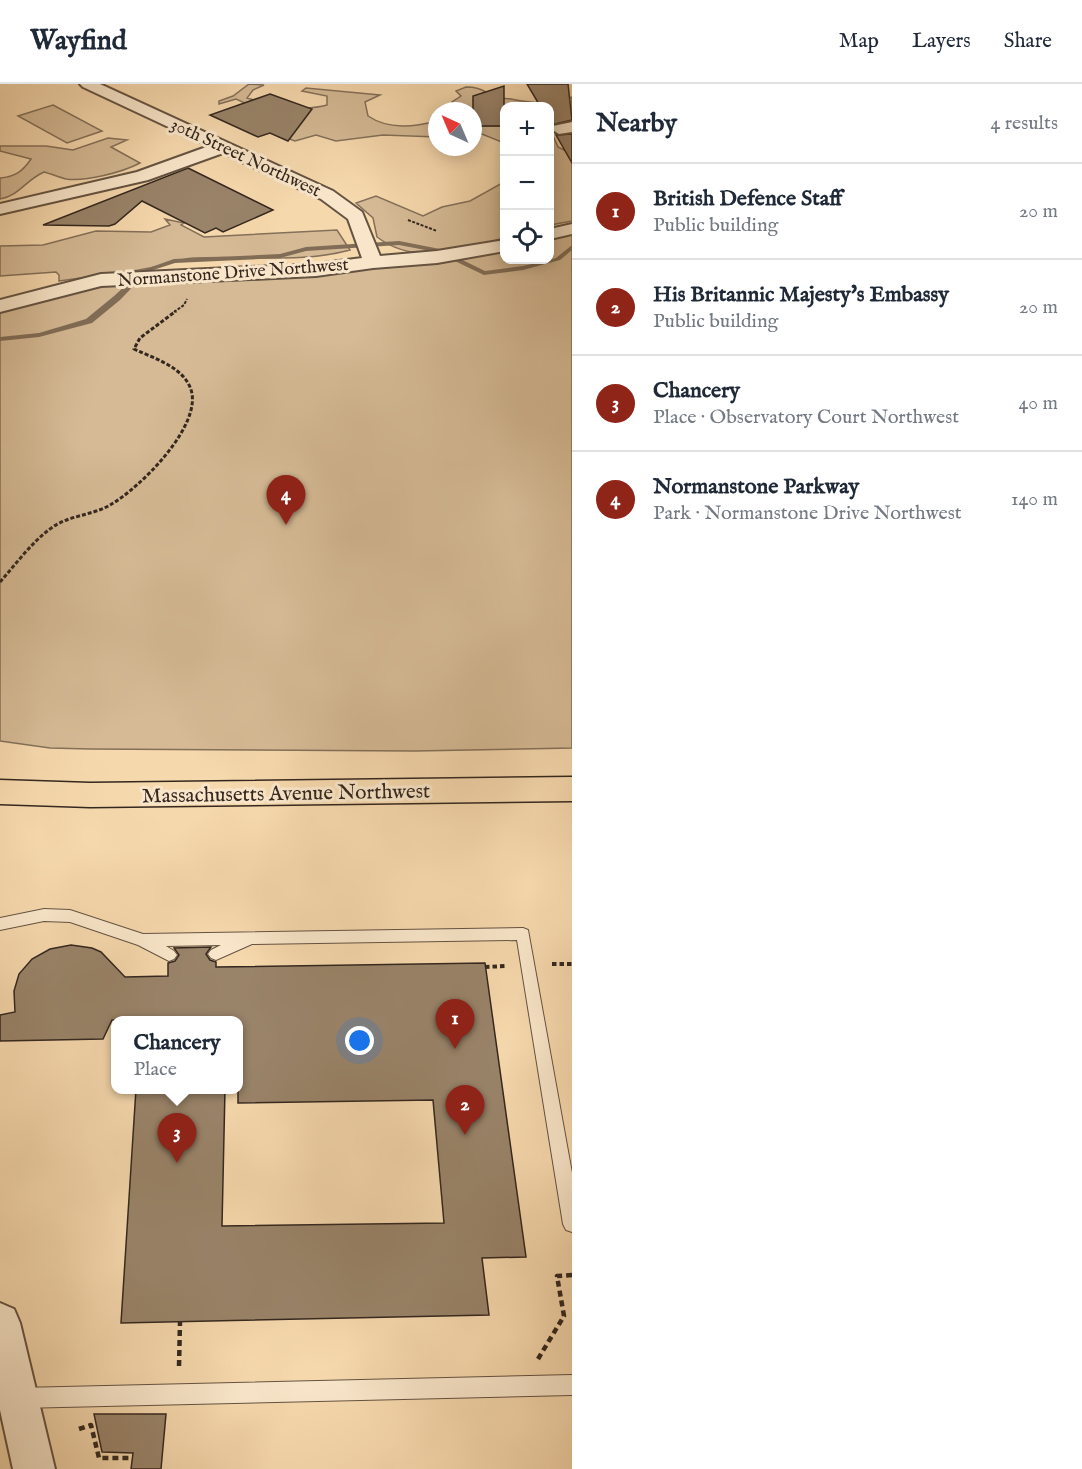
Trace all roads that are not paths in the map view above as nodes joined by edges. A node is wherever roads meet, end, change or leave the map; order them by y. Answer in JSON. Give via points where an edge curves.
{"nodes":[{"id":1,"x":88,"y":84,"type":"edge"},
{"id":2,"x":223,"y":147,"type":"junction"},
{"id":3,"x":0,"y":209,"type":"edge"},
{"id":4,"x":571,"y":229,"type":"edge"},
{"id":5,"x":554,"y":233,"type":"edge"},
{"id":6,"x":500,"y":246,"type":"edge"},
{"id":7,"x":369,"y":250,"type":"junction"},
{"id":8,"x":0,"y":306,"type":"edge"},
{"id":9,"x":572,"y":789,"type":"edge"},
{"id":10,"x":0,"y":792,"type":"edge"},
{"id":11,"x":0,"y":924,"type":"edge"},
{"id":12,"x":254,"y":936,"type":"junction"},
{"id":13,"x":143,"y":940,"type":"junction"},
{"id":14,"x":216,"y":954,"type":"dead end"},
{"id":15,"x":169,"y":955,"type":"dead end"},
{"id":16,"x":572,"y":1224,"type":"edge"},
{"id":17,"x":0,"y":1323,"type":"edge"},
{"id":18,"x":572,"y":1385,"type":"edge"},
{"id":19,"x":18,"y":1398,"type":"junction"},
{"id":20,"x":34,"y":1469,"type":"edge"}],
"edges":[{"from":1,"to":2,"type":"street","name":"30th Street Northwest"},
{"from":2,"to":3,"type":"street","via":[[141,176]]},
{"from":2,"to":7,"type":"street","name":"30th Street Northwest","via":[[345,207],[356,216]]},
{"from":4,"to":5,"type":"street"},
{"from":6,"to":7,"type":"street","name":"Normanstone Drive Northwest","via":[[436,257]]},
{"from":7,"to":8,"type":"street","name":"Normanstone Drive Northwest","via":[[316,270],[126,278],[76,285]]},
{"from":9,"to":10,"type":"main road","name":"Massachusetts Avenue Northwest","via":[[90,795]]},
{"from":11,"to":13,"type":"lane","via":[[44,915],[69,916]]},
{"from":12,"to":13,"type":"lane"},
{"from":12,"to":14,"type":"lane"},
{"from":12,"to":16,"type":"lane","via":[[523,934]]},
{"from":13,"to":15,"type":"lane"},
{"from":17,"to":19,"type":"street"},
{"from":18,"to":19,"type":"lane"},
{"from":19,"to":20,"type":"street"}]}
